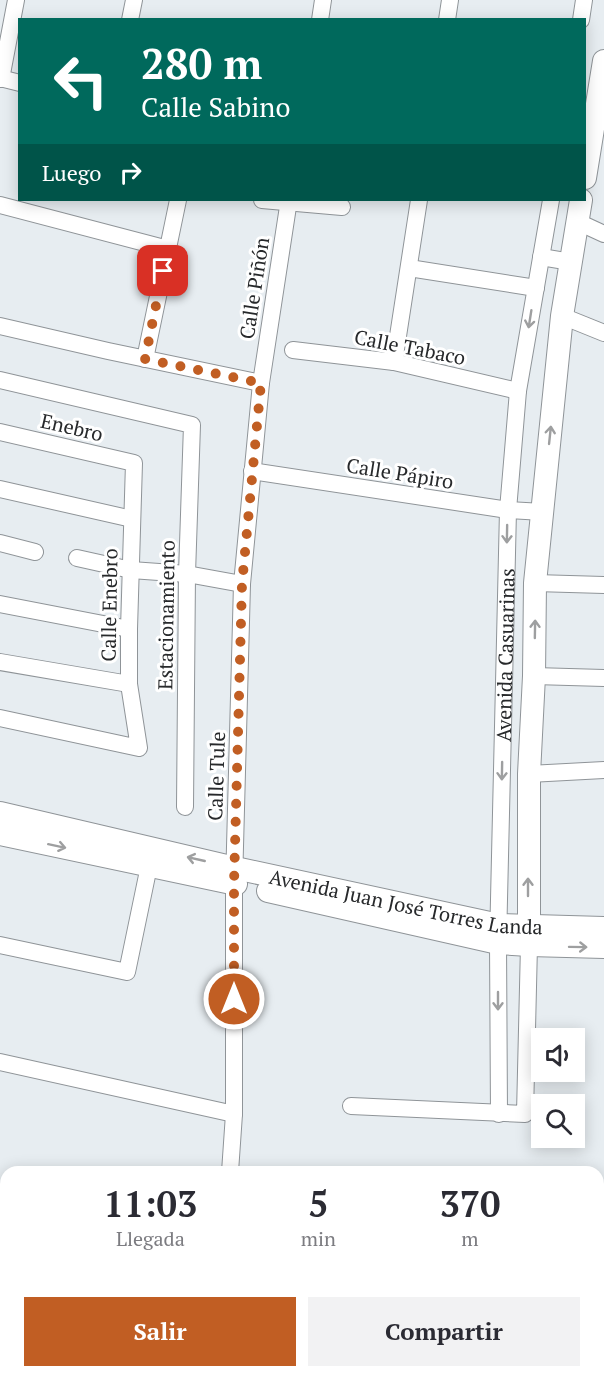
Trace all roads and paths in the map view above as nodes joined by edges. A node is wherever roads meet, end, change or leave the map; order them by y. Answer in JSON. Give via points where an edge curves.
{"nodes":[{"id":1,"x":16,"y":0,"type":"edge"},
{"id":2,"x":134,"y":0,"type":"edge"},
{"id":3,"x":323,"y":0,"type":"edge"},
{"id":4,"x":450,"y":0,"type":"edge"},
{"id":5,"x":584,"y":0,"type":"edge"},
{"id":6,"x":130,"y":18,"type":"edge"},
{"id":7,"x":320,"y":18,"type":"edge"},
{"id":8,"x":447,"y":18,"type":"edge"},
{"id":9,"x":581,"y":18,"type":"edge"},
{"id":10,"x":604,"y":61,"type":"edge"},
{"id":11,"x":0,"y":79,"type":"edge"},
{"id":12,"x":18,"y":83,"type":"edge"},
{"id":13,"x":586,"y":172,"type":"edge"},
{"id":14,"x":178,"y":201,"type":"edge"},
{"id":15,"x":288,"y":201,"type":"edge"},
{"id":16,"x":419,"y":201,"type":"edge"},
{"id":17,"x":550,"y":201,"type":"edge"},
{"id":18,"x":581,"y":201,"type":"edge"},
{"id":19,"x":0,"y":205,"type":"edge"},
{"id":20,"x":342,"y":207,"type":"dead end"},
{"id":21,"x":578,"y":222,"type":"junction"},
{"id":22,"x":604,"y":234,"type":"edge"},
{"id":23,"x":168,"y":249,"type":"junction"},
{"id":24,"x":541,"y":256,"type":"junction"},
{"id":25,"x":571,"y":262,"type":"junction"},
{"id":26,"x":409,"y":268,"type":"junction"},
{"id":27,"x":536,"y":288,"type":"junction"},
{"id":28,"x":562,"y":316,"type":"junction"},
{"id":29,"x":0,"y":326,"type":"edge"},
{"id":30,"x":604,"y":333,"type":"edge"},
{"id":31,"x":293,"y":350,"type":"dead end"},
{"id":32,"x":145,"y":359,"type":"junction"},
{"id":33,"x":394,"y":362,"type":"junction"},
{"id":34,"x":0,"y":380,"type":"edge"},
{"id":35,"x":261,"y":383,"type":"junction"},
{"id":36,"x":519,"y":391,"type":"junction"},
{"id":37,"x":0,"y":432,"type":"edge"},
{"id":38,"x":134,"y":463,"type":"joint"},
{"id":39,"x":252,"y":471,"type":"junction"},
{"id":40,"x":0,"y":489,"type":"edge"},
{"id":41,"x":508,"y":510,"type":"junction"},
{"id":42,"x":543,"y":512,"type":"junction"},
{"id":43,"x":132,"y":519,"type":"junction"},
{"id":44,"x":0,"y":543,"type":"edge"},
{"id":45,"x":35,"y":552,"type":"dead end"},
{"id":46,"x":77,"y":558,"type":"dead end"},
{"id":47,"x":131,"y":570,"type":"junction"},
{"id":48,"x":187,"y":574,"type":"junction"},
{"id":49,"x":535,"y":583,"type":"junction"},
{"id":50,"x":242,"y":584,"type":"junction"},
{"id":51,"x":604,"y":585,"type":"edge"},
{"id":52,"x":0,"y":604,"type":"edge"},
{"id":53,"x":129,"y":629,"type":"junction"},
{"id":54,"x":0,"y":662,"type":"edge"},
{"id":55,"x":534,"y":676,"type":"junction"},
{"id":56,"x":604,"y":678,"type":"edge"},
{"id":57,"x":129,"y":684,"type":"junction"},
{"id":58,"x":0,"y":718,"type":"edge"},
{"id":59,"x":604,"y":770,"type":"edge"},
{"id":60,"x":529,"y":774,"type":"junction"},
{"id":61,"x":185,"y":807,"type":"dead end"},
{"id":62,"x":0,"y":813,"type":"edge"},
{"id":63,"x":0,"y":834,"type":"edge"},
{"id":64,"x":149,"y":866,"type":"junction"},
{"id":65,"x":234,"y":876,"type":"junction"},
{"id":66,"x":604,"y":928,"type":"edge"},
{"id":67,"x":499,"y":934,"type":"junction"},
{"id":68,"x":529,"y":935,"type":"junction"},
{"id":69,"x":0,"y":945,"type":"edge"},
{"id":70,"x":604,"y":947,"type":"edge"},
{"id":71,"x":0,"y":1062,"type":"edge"},
{"id":72,"x":351,"y":1106,"type":"dead end"},
{"id":73,"x":234,"y":1114,"type":"junction"},
{"id":74,"x":498,"y":1114,"type":"junction"},
{"id":75,"x":230,"y":1166,"type":"edge"}],
"edges":[{"from":1,"to":11,"type":"street"},
{"from":2,"to":6,"type":"street"},
{"from":3,"to":7,"type":"street"},
{"from":4,"to":8,"type":"street"},
{"from":5,"to":9,"type":"street"},
{"from":10,"to":13,"type":"main road"},
{"from":11,"to":12,"type":"street"},
{"from":14,"to":23,"type":"street"},
{"from":15,"to":20,"type":"street"},
{"from":15,"to":35,"type":"street","name":"Calle Piñón"},
{"from":16,"to":26,"type":"street"},
{"from":17,"to":24,"type":"street","name":"Avenida Casuarinas"},
{"from":18,"to":21,"type":"main road","name":"Avenida Casuarinas"},
{"from":19,"to":23,"type":"street"},
{"from":21,"to":22,"type":"street"},
{"from":21,"to":25,"type":"main road","name":"Avenida Casuarinas"},
{"from":23,"to":32,"type":"street"},
{"from":24,"to":25,"type":"street"},
{"from":24,"to":27,"type":"street","name":"Avenida Casuarinas"},
{"from":25,"to":28,"type":"main road","name":"Avenida Casuarinas"},
{"from":26,"to":27,"type":"street"},
{"from":26,"to":33,"type":"street"},
{"from":27,"to":36,"type":"street","name":"Avenida Casuarinas","one_way":true},
{"from":28,"to":30,"type":"street"},
{"from":42,"to":28,"type":"main road","name":"Avenida Casuarinas","one_way":true},
{"from":29,"to":32,"type":"street"},
{"from":31,"to":33,"type":"street","name":"Calle Tabaco"},
{"from":32,"to":35,"type":"street"},
{"from":33,"to":36,"type":"street","name":"Calle Tabaco"},
{"from":34,"to":48,"type":"street","name":"Estacionamiento","via":[[192,425]]},
{"from":35,"to":39,"type":"street","name":"Calle Tule"},
{"from":36,"to":41,"type":"street","name":"Avenida Casuarinas"},
{"from":37,"to":38,"type":"street","name":"Enebro"},
{"from":38,"to":43,"type":"street","name":"Calle Enebro"},
{"from":39,"to":41,"type":"street","name":"Calle Pápiro"},
{"from":39,"to":50,"type":"street","name":"Calle Tule"},
{"from":40,"to":43,"type":"street"},
{"from":41,"to":42,"type":"street","name":"Calle Pápiro"},
{"from":41,"to":67,"type":"street","name":"Avenida Casuarinas","one_way":true},
{"from":42,"to":49,"type":"main road","name":"Avenida Casuarinas"},
{"from":43,"to":47,"type":"street","name":"Calle Enebro"},
{"from":44,"to":45,"type":"street"},
{"from":46,"to":47,"type":"street"},
{"from":47,"to":48,"type":"street"},
{"from":47,"to":53,"type":"street","name":"Calle Enebro"},
{"from":48,"to":50,"type":"street"},
{"from":48,"to":61,"type":"street","name":"Estacionamiento"},
{"from":49,"to":51,"type":"street"},
{"from":55,"to":49,"type":"main road","name":"Avenida Casuarinas","one_way":true},
{"from":50,"to":65,"type":"street","name":"Calle Tule"},
{"from":52,"to":53,"type":"street"},
{"from":53,"to":57,"type":"street","name":"Calle Enebro"},
{"from":54,"to":57,"type":"street"},
{"from":55,"to":56,"type":"street"},
{"from":55,"to":60,"type":"main road","name":"Avenida Casuarinas"},
{"from":57,"to":58,"type":"street","name":"Calle Enebro","via":[[139,748]]},
{"from":59,"to":60,"type":"street"},
{"from":68,"to":60,"type":"main road","name":"Avenida Casuarinas","one_way":true},
{"from":65,"to":62,"type":"main road","name":"Avenida Juan José Torres Landa","one_way":true},
{"from":63,"to":64,"type":"main road","name":"Avenida Juan José Torres Landa","one_way":true},
{"from":64,"to":65,"type":"main road","name":"Avenida Juan José Torres Landa"},
{"from":64,"to":69,"type":"street","via":[[127,972]]},
{"from":65,"to":67,"type":"main road","name":"Avenida Juan José Torres Landa"},
{"from":65,"to":73,"type":"street","name":"Calle Tule"},
{"from":66,"to":68,"type":"main road","name":"Avenida Juan José Torres Landa"},
{"from":67,"to":68,"type":"main road","name":"Avenida Juan José Torres Landa"},
{"from":67,"to":74,"type":"street","name":"Avenida Casuarinas","one_way":true},
{"from":68,"to":70,"type":"main road","name":"Avenida Juan José Torres Landa","one_way":true},
{"from":68,"to":74,"type":"street","name":"Avenida Casuarinas","via":[[525,1114]]},
{"from":71,"to":73,"type":"street"},
{"from":72,"to":74,"type":"street"},
{"from":73,"to":75,"type":"street","name":"Calle Tule"}]}
